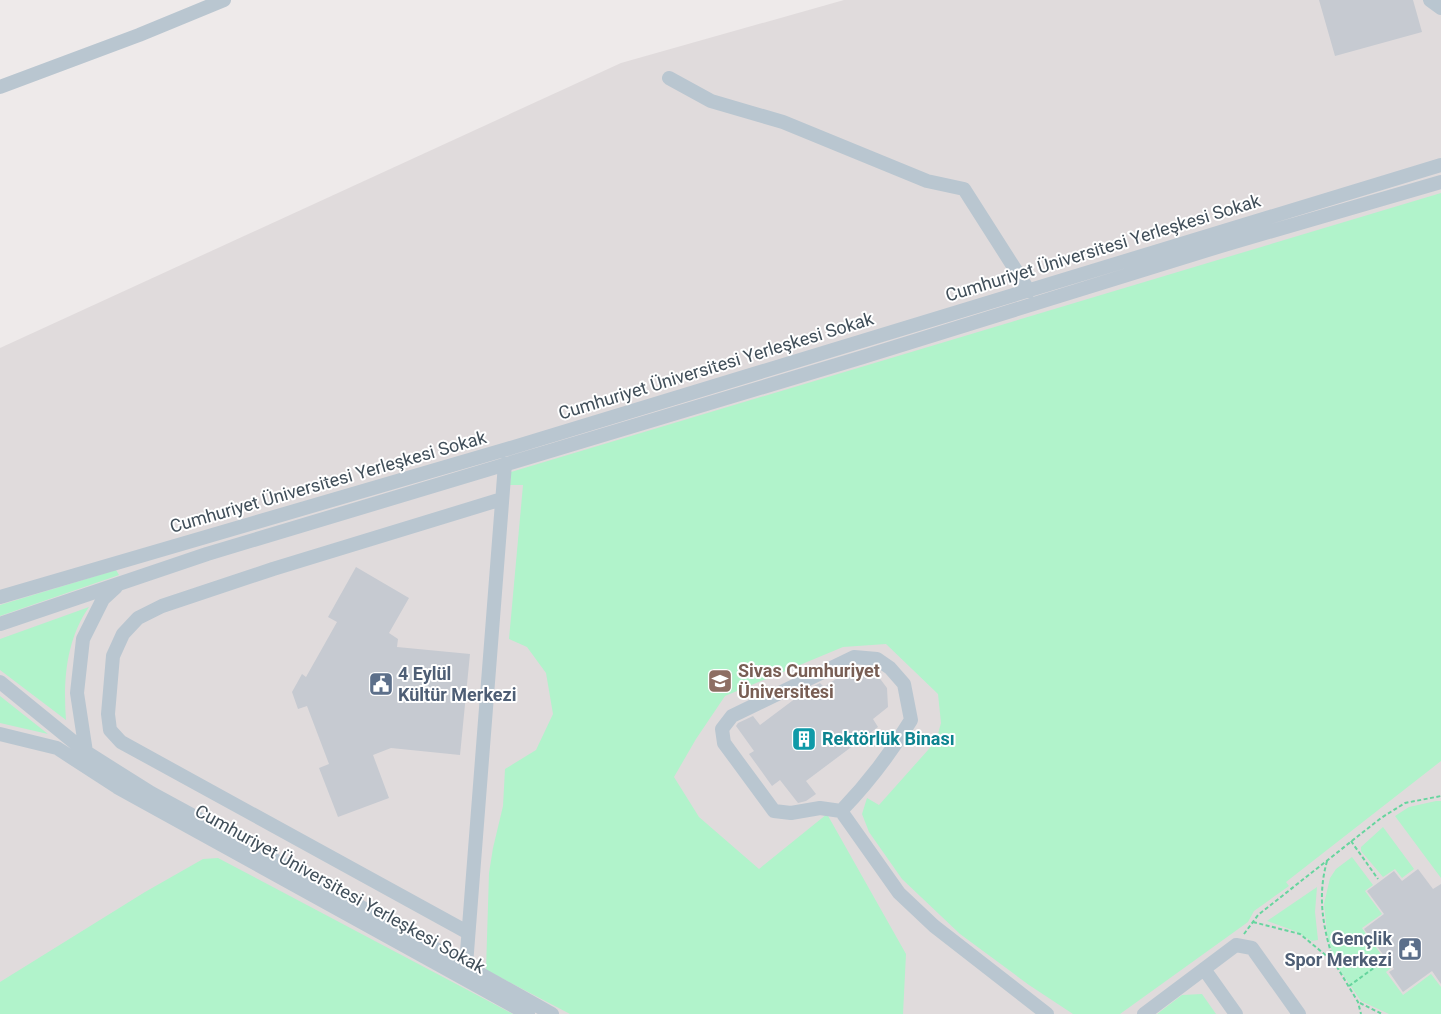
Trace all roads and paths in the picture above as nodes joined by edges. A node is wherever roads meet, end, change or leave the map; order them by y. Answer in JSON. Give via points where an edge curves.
{"nodes":[{"id":1,"x":224,"y":0,"type":"edge"},
{"id":2,"x":1430,"y":0,"type":"edge"},
{"id":3,"x":1441,"y":8,"type":"edge"},
{"id":4,"x":669,"y":78,"type":"dead end"},
{"id":5,"x":0,"y":87,"type":"edge"},
{"id":6,"x":1441,"y":166,"type":"edge"},
{"id":7,"x":1441,"y":182,"type":"edge"},
{"id":8,"x":1028,"y":291,"type":"junction"},
{"id":9,"x":505,"y":464,"type":"junction"},
{"id":10,"x":502,"y":499,"type":"junction"},
{"id":11,"x":120,"y":583,"type":"junction"},
{"id":12,"x":0,"y":597,"type":"edge"},
{"id":13,"x":0,"y":624,"type":"edge"},
{"id":14,"x":0,"y":682,"type":"edge"},
{"id":15,"x":0,"y":734,"type":"edge"},
{"id":16,"x":86,"y":752,"type":"junction"},
{"id":17,"x":1441,"y":796,"type":"edge"},
{"id":18,"x":841,"y":811,"type":"junction"},
{"id":19,"x":1351,"y":841,"type":"junction"},
{"id":20,"x":1328,"y":860,"type":"junction"},
{"id":21,"x":1378,"y":879,"type":"dead end"},
{"id":22,"x":1253,"y":922,"type":"junction"},
{"id":23,"x":467,"y":932,"type":"junction"},
{"id":24,"x":1236,"y":945,"type":"junction"},
{"id":25,"x":1334,"y":962,"type":"junction"},
{"id":26,"x":1382,"y":962,"type":"dead end"},
{"id":27,"x":466,"y":965,"type":"junction"},
{"id":28,"x":1204,"y":969,"type":"junction"},
{"id":29,"x":1349,"y":986,"type":"junction"},
{"id":30,"x":1358,"y":1002,"type":"junction"},
{"id":31,"x":528,"y":1014,"type":"edge"},
{"id":32,"x":552,"y":1014,"type":"edge"},
{"id":33,"x":1047,"y":1014,"type":"edge"},
{"id":34,"x":1144,"y":1014,"type":"edge"},
{"id":35,"x":1236,"y":1014,"type":"edge"},
{"id":36,"x":1299,"y":1014,"type":"edge"},
{"id":37,"x":1361,"y":1014,"type":"edge"},
{"id":38,"x":1382,"y":1014,"type":"edge"}],
"edges":[{"from":1,"to":5,"type":"street"},
{"from":2,"to":3,"type":"street"},
{"from":4,"to":8,"type":"street","via":[[711,101],[783,122],[928,181],[964,189]]},
{"from":6,"to":8,"type":"street","name":"Cumhuriyet Üniversitesi Yerleşkesi Sokak"},
{"from":7,"to":9,"type":"street","name":"Cumhuriyet Üniversitesi Yerleşkesi Sokak"},
{"from":8,"to":12,"type":"street","name":"Cumhuriyet Üniversitesi Yerleşkesi Sokak","via":[[507,449]]},
{"from":9,"to":10,"type":"street","name":"Cumhuriyet Üniversitesi Yerleşkesi Sokak"},
{"from":9,"to":11,"type":"street","name":"Cumhuriyet Üniversitesi Yerleşkesi Sokak","via":[[198,556]]},
{"from":10,"to":23,"type":"street","name":"Cumhuriyet Üniversitesi Yerleşkesi Sokak"},
{"from":10,"to":23,"type":"street","name":"Cumhuriyet Üniversitesi Yerleşkesi Sokak","via":[[273,568],[162,606],[138,618],[123,634],[113,656],[111,675],[110,730],[121,742]]},
{"from":11,"to":13,"type":"street","name":"Cumhuriyet Üniversitesi Yerleşkesi Sokak"},
{"from":11,"to":16,"type":"street","name":"Cumhuriyet Üniversitesi Yerleşkesi Sokak","via":[[103,598],[84,639],[77,693]]},
{"from":14,"to":16,"type":"street","name":"Cumhuriyet Üniversitesi Yerleşkesi Sokak"},
{"from":15,"to":31,"type":"street","name":"Cumhuriyet Üniversitesi Yerleşkesi Sokak","via":[[57,748],[117,787]]},
{"from":16,"to":27,"type":"street","name":"Cumhuriyet Üniversitesi Yerleşkesi Sokak","via":[[150,793]]},
{"from":17,"to":19,"type":"path","via":[[1405,802]]},
{"from":18,"to":18,"type":"street","via":[[891,752],[911,720],[904,684],[877,659],[854,657],[732,716],[722,729],[724,743],[774,811],[790,814],[820,808]]},
{"from":18,"to":33,"type":"street","via":[[899,893],[934,926]]},
{"from":19,"to":20,"type":"path"},
{"from":19,"to":21,"type":"path"},
{"from":20,"to":22,"type":"path","via":[[1258,914]]},
{"from":20,"to":25,"type":"path","via":[[1323,876],[1322,915]]},
{"from":22,"to":24,"type":"path"},
{"from":22,"to":25,"type":"path","via":[[1300,934]]},
{"from":23,"to":27,"type":"street","name":"Cumhuriyet Üniversitesi Yerleşkesi Sokak"},
{"from":24,"to":28,"type":"street"},
{"from":24,"to":36,"type":"street","via":[[1252,948]]},
{"from":25,"to":29,"type":"path"},
{"from":26,"to":29,"type":"path"},
{"from":27,"to":32,"type":"street","name":"Cumhuriyet Üniversitesi Yerleşkesi Sokak"},
{"from":28,"to":34,"type":"street"},
{"from":28,"to":35,"type":"street"},
{"from":29,"to":30,"type":"path"},
{"from":30,"to":37,"type":"path"},
{"from":30,"to":38,"type":"path"}]}
